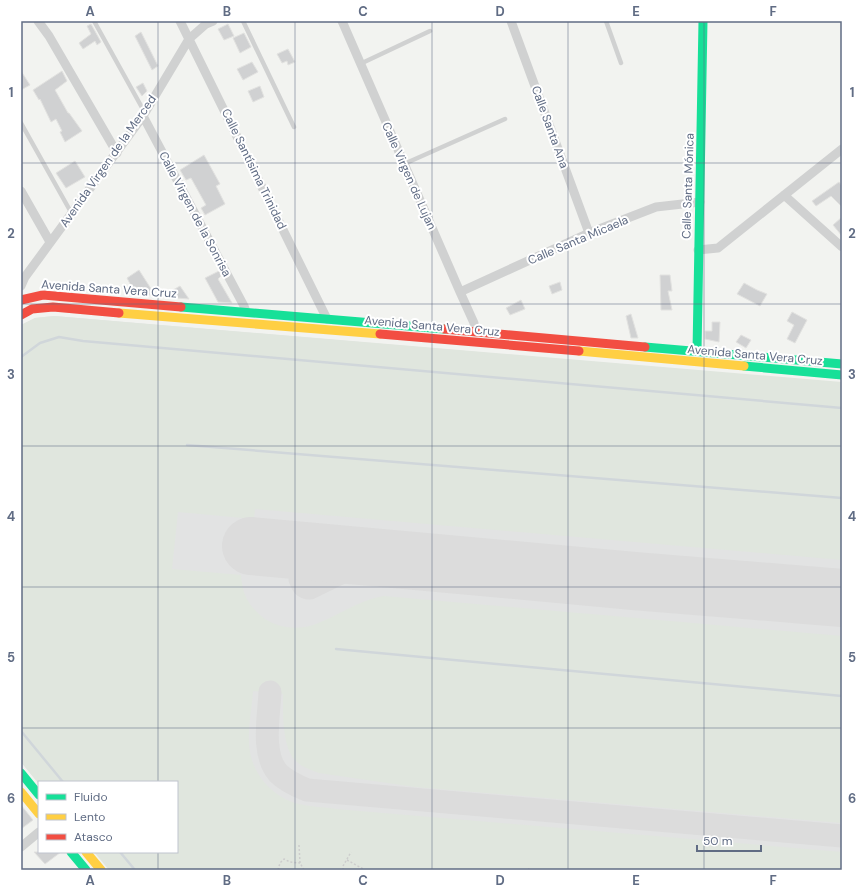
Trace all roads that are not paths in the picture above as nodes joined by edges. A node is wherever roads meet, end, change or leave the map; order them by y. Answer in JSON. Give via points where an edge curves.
{"nodes":[{"id":1,"x":38,"y":21,"type":"edge"},
{"id":2,"x":94,"y":21,"type":"edge"},
{"id":3,"x":180,"y":21,"type":"edge"},
{"id":4,"x":212,"y":21,"type":"edge"},
{"id":5,"x":243,"y":21,"type":"edge"},
{"id":6,"x":342,"y":21,"type":"edge"},
{"id":7,"x":511,"y":21,"type":"edge"},
{"id":8,"x":606,"y":21,"type":"edge"},
{"id":9,"x":704,"y":21,"type":"edge"},
{"id":10,"x":430,"y":31,"type":"dead end"},
{"id":11,"x":189,"y":39,"type":"junction"},
{"id":12,"x":360,"y":64,"type":"junction"},
{"id":13,"x":621,"y":64,"type":"dead end"},
{"id":14,"x":144,"y":115,"type":"junction"},
{"id":15,"x":505,"y":119,"type":"dead end"},
{"id":16,"x":21,"y":123,"type":"edge"},
{"id":17,"x":294,"y":127,"type":"dead end"},
{"id":18,"x":842,"y":150,"type":"edge"},
{"id":19,"x":117,"y":152,"type":"junction"},
{"id":20,"x":404,"y":164,"type":"junction"},
{"id":21,"x":21,"y":191,"type":"edge"},
{"id":22,"x":784,"y":195,"type":"junction"},
{"id":23,"x":700,"y":202,"type":"junction"},
{"id":24,"x":72,"y":214,"type":"junction"},
{"id":25,"x":588,"y":233,"type":"junction"},
{"id":26,"x":50,"y":242,"type":"junction"},
{"id":27,"x":842,"y":247,"type":"edge"},
{"id":28,"x":698,"y":250,"type":"junction"},
{"id":29,"x":21,"y":286,"type":"edge"},
{"id":30,"x":460,"y":292,"type":"junction"},
{"id":31,"x":21,"y":301,"type":"edge"},
{"id":32,"x":246,"y":312,"type":"junction"},
{"id":33,"x":24,"y":313,"type":"edge"},
{"id":34,"x":327,"y":318,"type":"junction"},
{"id":35,"x":475,"y":332,"type":"junction"},
{"id":36,"x":697,"y":351,"type":"junction"},
{"id":37,"x":842,"y":364,"type":"edge"},
{"id":38,"x":842,"y":375,"type":"edge"},
{"id":39,"x":21,"y":773,"type":"edge"},
{"id":40,"x":21,"y":792,"type":"edge"},
{"id":41,"x":38,"y":794,"type":"edge"},
{"id":42,"x":38,"y":813,"type":"edge"},
{"id":43,"x":38,"y":833,"type":"edge"},
{"id":44,"x":21,"y":847,"type":"edge"},
{"id":45,"x":72,"y":853,"type":"edge"},
{"id":46,"x":87,"y":853,"type":"edge"},
{"id":47,"x":86,"y":870,"type":"edge"},
{"id":48,"x":101,"y":870,"type":"edge"}],
"edges":[{"from":1,"to":19,"type":"street"},
{"from":2,"to":14,"type":"lane"},
{"from":3,"to":11,"type":"street","name":"Calle Santísima Trinidad"},
{"from":4,"to":11,"type":"street","name":"Avenida Virgen de la Merced"},
{"from":5,"to":17,"type":"lane"},
{"from":6,"to":12,"type":"street","name":"Calle Virgen de Lujan"},
{"from":7,"to":25,"type":"street","name":"Calle Santa Ana"},
{"from":8,"to":13,"type":"lane"},
{"from":9,"to":23,"type":"main road","name":"Calle Santa Mónica"},
{"from":10,"to":12,"type":"lane"},
{"from":11,"to":14,"type":"street","name":"Avenida Virgen de la Merced"},
{"from":11,"to":34,"type":"street","name":"Calle Santísima Trinidad"},
{"from":12,"to":20,"type":"street","name":"Calle Virgen de Lujan"},
{"from":14,"to":19,"type":"street","name":"Avenida Virgen de la Merced"},
{"from":14,"to":32,"type":"street","name":"Calle Virgen de la Sonrisa"},
{"from":15,"to":20,"type":"lane"},
{"from":16,"to":24,"type":"lane"},
{"from":18,"to":22,"type":"street"},
{"from":19,"to":24,"type":"street","name":"Avenida Virgen de la Merced"},
{"from":20,"to":30,"type":"street","name":"Calle Virgen de Lujan"},
{"from":21,"to":26,"type":"street"},
{"from":22,"to":27,"type":"street"},
{"from":22,"to":28,"type":"street","via":[[718,248]]},
{"from":23,"to":25,"type":"street","name":"Calle Santa Micaela","via":[[656,207]]},
{"from":23,"to":28,"type":"main road","name":"Calle Santa Mónica"},
{"from":24,"to":26,"type":"street","name":"Avenida Virgen de la Merced"},
{"from":25,"to":30,"type":"street","name":"Calle Santa Micaela"},
{"from":26,"to":29,"type":"street","name":"Avenida Virgen de la Merced"},
{"from":28,"to":36,"type":"main road","name":"Calle Santa Mónica"},
{"from":30,"to":35,"type":"street","name":"Calle Virgen de Lujan","via":[[474,323]]},
{"from":31,"to":32,"type":"main road","name":"Avenida Santa Vera Cruz","via":[[43,295]]},
{"from":31,"to":33,"type":"street"},
{"from":32,"to":34,"type":"main road","name":"Avenida Santa Vera Cruz"},
{"from":33,"to":38,"type":"main road","name":"Avenida Santa Vera Cruz","via":[[53,307],[138,313]]},
{"from":34,"to":35,"type":"main road","name":"Avenida Santa Vera Cruz"},
{"from":35,"to":36,"type":"main road","name":"Avenida Santa Vera Cruz"},
{"from":36,"to":37,"type":"main road","name":"Avenida Santa Vera Cruz"},
{"from":39,"to":41,"type":"main road"},
{"from":40,"to":42,"type":"main road"},
{"from":43,"to":44,"type":"street"},
{"from":45,"to":47,"type":"main road"},
{"from":46,"to":48,"type":"main road"}]}
